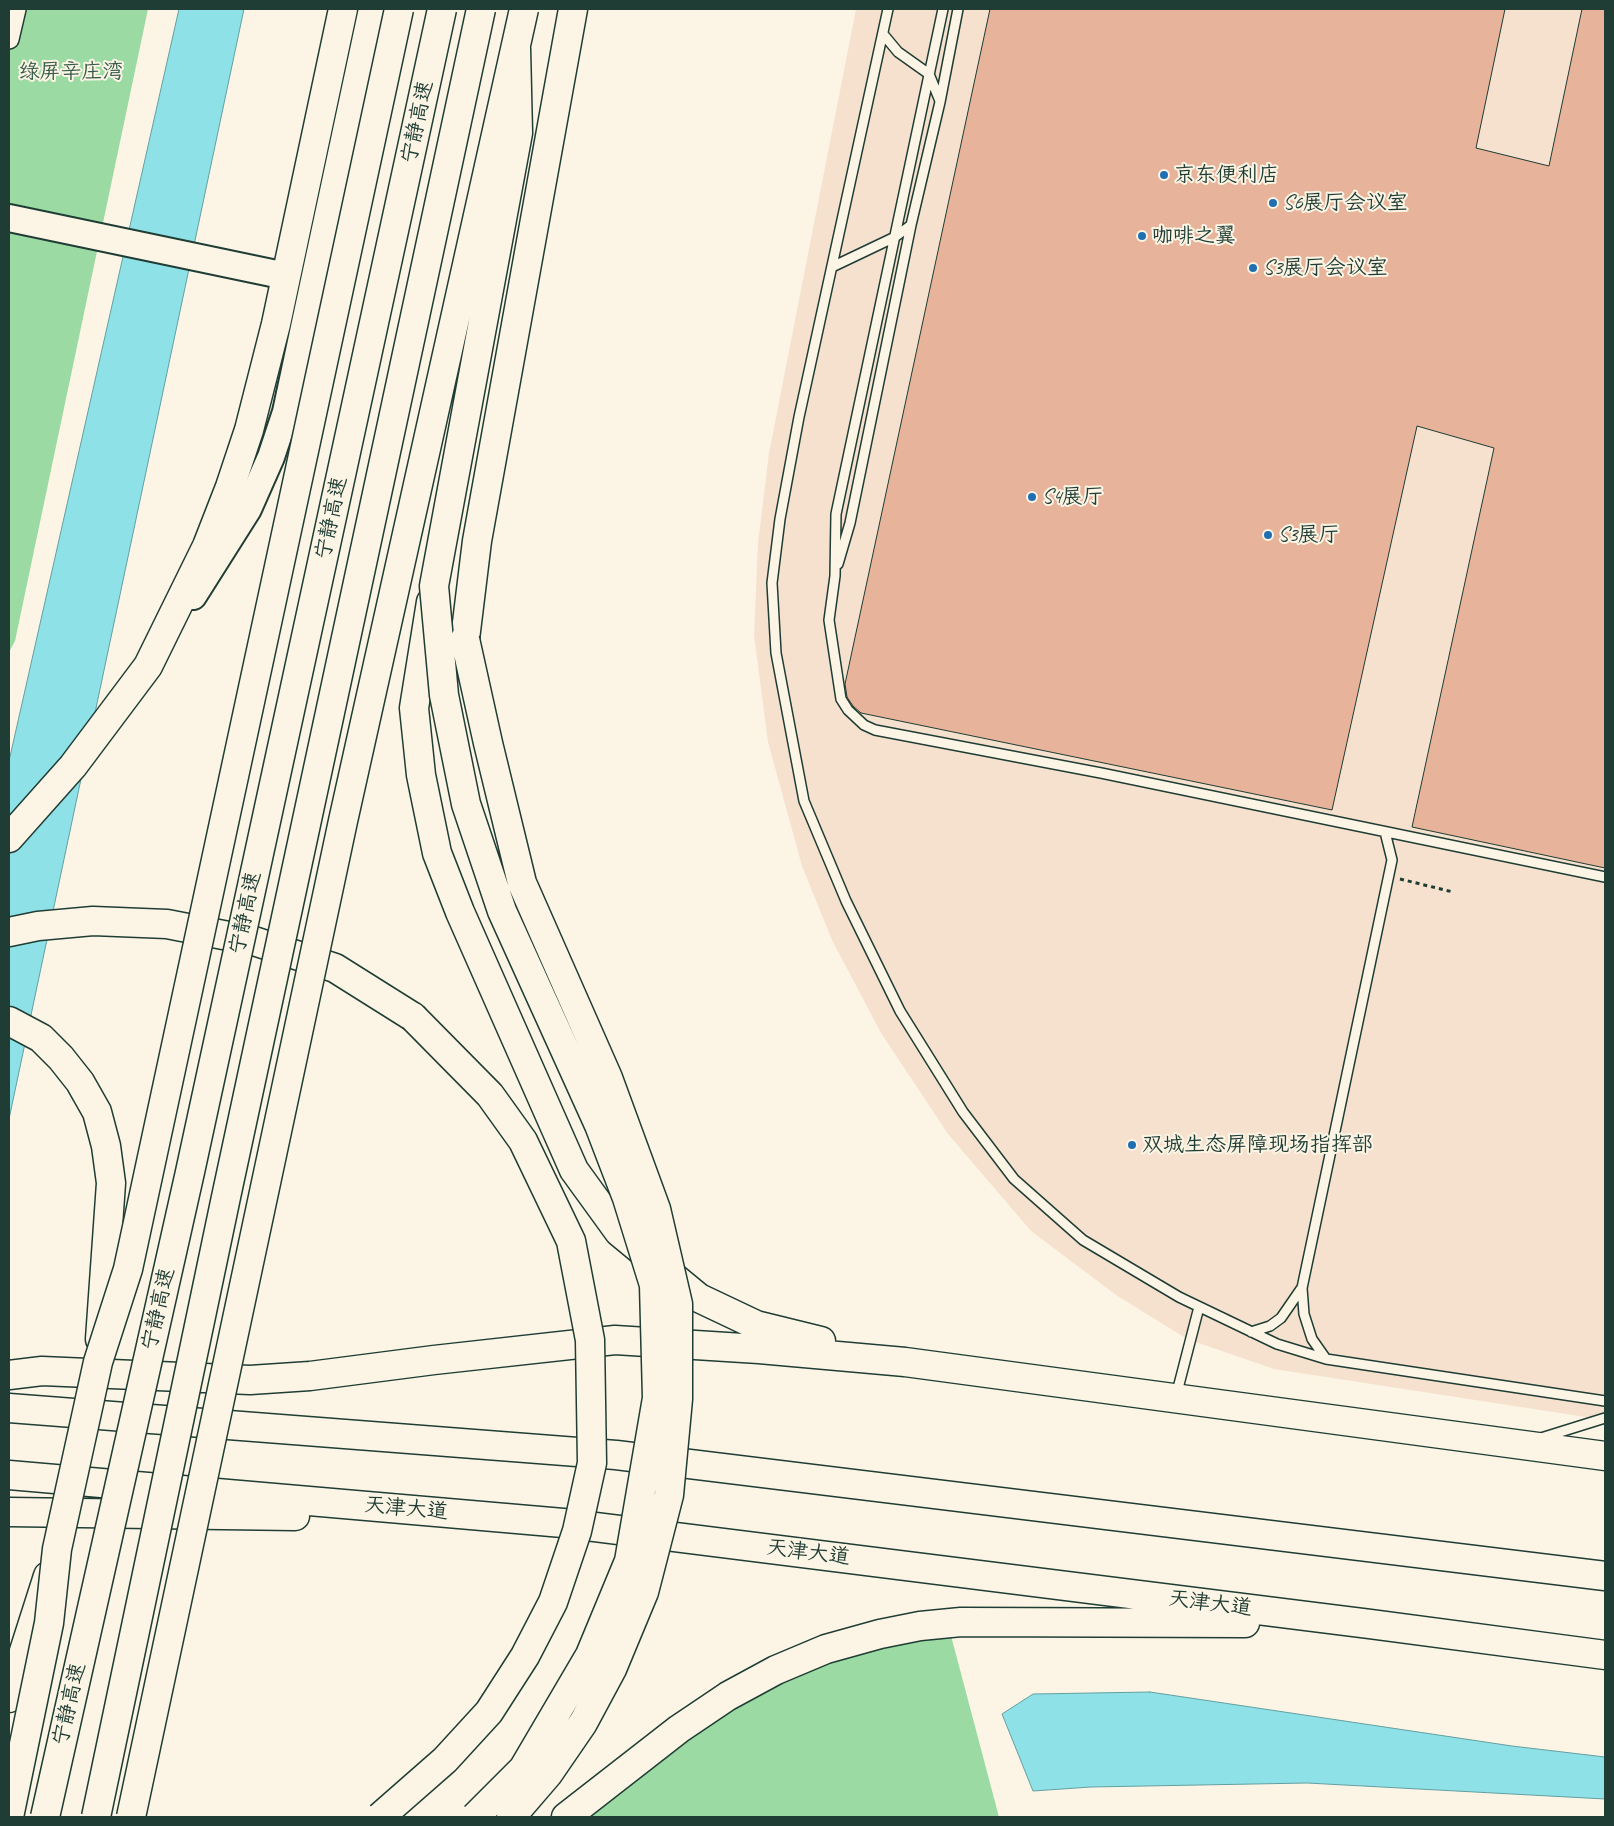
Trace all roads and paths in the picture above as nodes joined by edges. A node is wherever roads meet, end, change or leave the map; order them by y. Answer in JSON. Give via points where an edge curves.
{"nodes":[{"id":1,"x":16,"y":9,"type":"edge"},
{"id":2,"x":343,"y":9,"type":"edge"},
{"id":3,"x":372,"y":9,"type":"edge"},
{"id":4,"x":399,"y":9,"type":"edge"},
{"id":5,"x":442,"y":9,"type":"edge"},
{"id":6,"x":481,"y":9,"type":"edge"},
{"id":7,"x":524,"y":9,"type":"edge"},
{"id":8,"x":573,"y":9,"type":"edge"},
{"id":9,"x":888,"y":9,"type":"edge"},
{"id":10,"x":942,"y":9,"type":"edge"},
{"id":11,"x":958,"y":9,"type":"edge"},
{"id":12,"x":883,"y":34,"type":"junction"},
{"id":13,"x":9,"y":39,"type":"edge"},
{"id":14,"x":516,"y":48,"type":"junction"},
{"id":15,"x":929,"y":74,"type":"junction"},
{"id":16,"x":940,"y":102,"type":"junction"},
{"id":17,"x":9,"y":218,"type":"edge"},
{"id":18,"x":911,"y":225,"type":"junction"},
{"id":19,"x":895,"y":237,"type":"junction"},
{"id":20,"x":832,"y":267,"type":"junction"},
{"id":21,"x":286,"y":276,"type":"junction"},
{"id":22,"x":835,"y":576,"type":"junction"},
{"id":23,"x":434,"y":586,"type":"junction"},
{"id":24,"x":148,"y":666,"type":"junction"},
{"id":25,"x":1385,"y":832,"type":"junction"},
{"id":26,"x":9,"y":838,"type":"edge"},
{"id":27,"x":1389,"y":876,"type":"junction"},
{"id":28,"x":1605,"y":877,"type":"edge"},
{"id":29,"x":1453,"y":892,"type":"dead end"},
{"id":30,"x":9,"y":932,"type":"edge"},
{"id":31,"x":9,"y":1021,"type":"edge"},
{"id":32,"x":1302,"y":1288,"type":"junction"},
{"id":33,"x":1199,"y":1307,"type":"junction"},
{"id":34,"x":1251,"y":1332,"type":"junction"},
{"id":35,"x":1326,"y":1359,"type":"junction"},
{"id":36,"x":98,"y":1362,"type":"junction"},
{"id":37,"x":905,"y":1362,"type":"junction"},
{"id":38,"x":9,"y":1363,"type":"edge"},
{"id":39,"x":42,"y":1371,"type":"junction"},
{"id":40,"x":9,"y":1375,"type":"edge"},
{"id":41,"x":1176,"y":1399,"type":"junction"},
{"id":42,"x":1605,"y":1401,"type":"edge"},
{"id":43,"x":10,"y":1408,"type":"edge"},
{"id":44,"x":1605,"y":1418,"type":"edge"},
{"id":45,"x":1520,"y":1445,"type":"junction"},
{"id":46,"x":1605,"y":1456,"type":"edge"},
{"id":47,"x":9,"y":1474,"type":"edge"},
{"id":48,"x":9,"y":1512,"type":"edge"},
{"id":49,"x":482,"y":1516,"type":"junction"},
{"id":50,"x":57,"y":1549,"type":"junction"},
{"id":51,"x":1605,"y":1576,"type":"edge"},
{"id":52,"x":1370,"y":1624,"type":"junction"},
{"id":53,"x":1605,"y":1655,"type":"edge"},
{"id":54,"x":9,"y":1698,"type":"edge"},
{"id":55,"x":9,"y":1817,"type":"edge"},
{"id":56,"x":45,"y":1817,"type":"edge"},
{"id":57,"x":96,"y":1817,"type":"edge"},
{"id":58,"x":131,"y":1817,"type":"edge"},
{"id":59,"x":380,"y":1817,"type":"edge"},
{"id":60,"x":475,"y":1817,"type":"edge"},
{"id":61,"x":511,"y":1817,"type":"edge"},
{"id":62,"x":566,"y":1817,"type":"edge"}],
"edges":[{"from":1,"to":13,"type":"street"},
{"from":2,"to":21,"type":"highway"},
{"from":3,"to":24,"type":"street","via":[[286,412],[248,509]]},
{"from":4,"to":36,"type":"highway","bridge":true,"via":[[128,1270]]},
{"from":5,"to":56,"type":"highway","name":"宁静高速","bridge":true,"via":[[190,1172]]},
{"from":6,"to":57,"type":"highway","name":"宁静高速","bridge":true},
{"from":7,"to":14,"type":"highway","bridge":true},
{"from":8,"to":61,"type":"highway","bridge":true,"via":[[476,541],[465,639],[522,883],[608,1078],[656,1209],[678,1304],[678,1399],[669,1494],[644,1592],[612,1670],[583,1722],[548,1774]]},
{"from":9,"to":12,"type":"lane"},
{"from":10,"to":15,"type":"lane"},
{"from":11,"to":16,"type":"lane"},
{"from":12,"to":15,"type":"lane","via":[[898,52]]},
{"from":12,"to":20,"type":"lane"},
{"from":14,"to":23,"type":"highway","bridge":true,"via":[[518,133]]},
{"from":14,"to":58,"type":"highway","bridge":true,"via":[[343,821]]},
{"from":15,"to":16,"type":"lane"},
{"from":15,"to":19,"type":"lane"},
{"from":16,"to":18,"type":"lane"},
{"from":17,"to":21,"type":"street"},
{"from":18,"to":19,"type":"lane"},
{"from":18,"to":22,"type":"lane","via":[[850,523]]},
{"from":19,"to":20,"type":"lane"},
{"from":19,"to":22,"type":"lane","via":[[836,514]]},
{"from":20,"to":33,"type":"lane","via":[[799,417],[772,583],[776,653],[804,801],[846,901],[900,1011],[963,1112],[1014,1179],[1083,1240]]},
{"from":21,"to":24,"type":"highway","via":[[249,430],[230,487],[207,546]]},
{"from":22,"to":25,"type":"lane","via":[[830,620],[841,699],[864,725],[875,730]]},
{"from":23,"to":37,"type":"highway","bridge":true,"via":[[414,708],[421,775],[437,853],[574,1170],[619,1232],[699,1298],[756,1325]]},
{"from":23,"to":60,"type":"highway","bridge":true,"via":[[444,695],[466,804],[502,911],[599,1125],[627,1198],[654,1284],[657,1398],[629,1561],[590,1655],[523,1768]]},
{"from":24,"to":26,"type":"highway","via":[[73,766]]},
{"from":25,"to":27,"type":"lane","via":[[1392,860]]},
{"from":25,"to":28,"type":"lane"},
{"from":27,"to":29,"type":"path"},
{"from":27,"to":32,"type":"lane"},
{"from":30,"to":59,"type":"highway","bridge":true,"via":[[93,921],[167,924],[254,941],[335,968],[413,1017],[490,1095],[523,1141],[571,1241],[590,1340],[592,1463],[577,1531],[553,1602],[525,1656],[489,1712],[445,1760]]},
{"from":31,"to":36,"type":"highway","bridge":true,"via":[[41,1038],[80,1082],[96,1112],[106,1146],[111,1183]]},
{"from":32,"to":34,"type":"lane","via":[[1281,1318],[1270,1326]]},
{"from":32,"to":35,"type":"lane","via":[[1304,1314],[1312,1339]]},
{"from":33,"to":34,"type":"lane"},
{"from":33,"to":41,"type":"lane"},
{"from":34,"to":35,"type":"lane"},
{"from":35,"to":42,"type":"lane"},
{"from":36,"to":50,"type":"highway","bridge":true},
{"from":37,"to":39,"type":"highway","via":[[615,1340],[310,1376],[250,1380]]},
{"from":37,"to":41,"type":"highway"},
{"from":38,"to":39,"type":"highway"},
{"from":39,"to":40,"type":"highway"},
{"from":41,"to":45,"type":"highway"},
{"from":43,"to":51,"type":"highway","via":[[616,1455]]},
{"from":44,"to":45,"type":"lane"},
{"from":45,"to":46,"type":"highway"},
{"from":47,"to":49,"type":"highway","name":"天津大道"},
{"from":48,"to":49,"type":"highway"},
{"from":49,"to":52,"type":"highway","name":"天津大道","via":[[573,1524]]},
{"from":50,"to":54,"type":"highway","bridge":true},
{"from":50,"to":55,"type":"highway","bridge":true,"via":[[49,1623]]},
{"from":52,"to":53,"type":"highway","name":"天津大道"},
{"from":52,"to":62,"type":"highway","via":[[961,1622],[880,1634],[826,1649],[776,1670],[728,1696],[678,1729]]}]}
